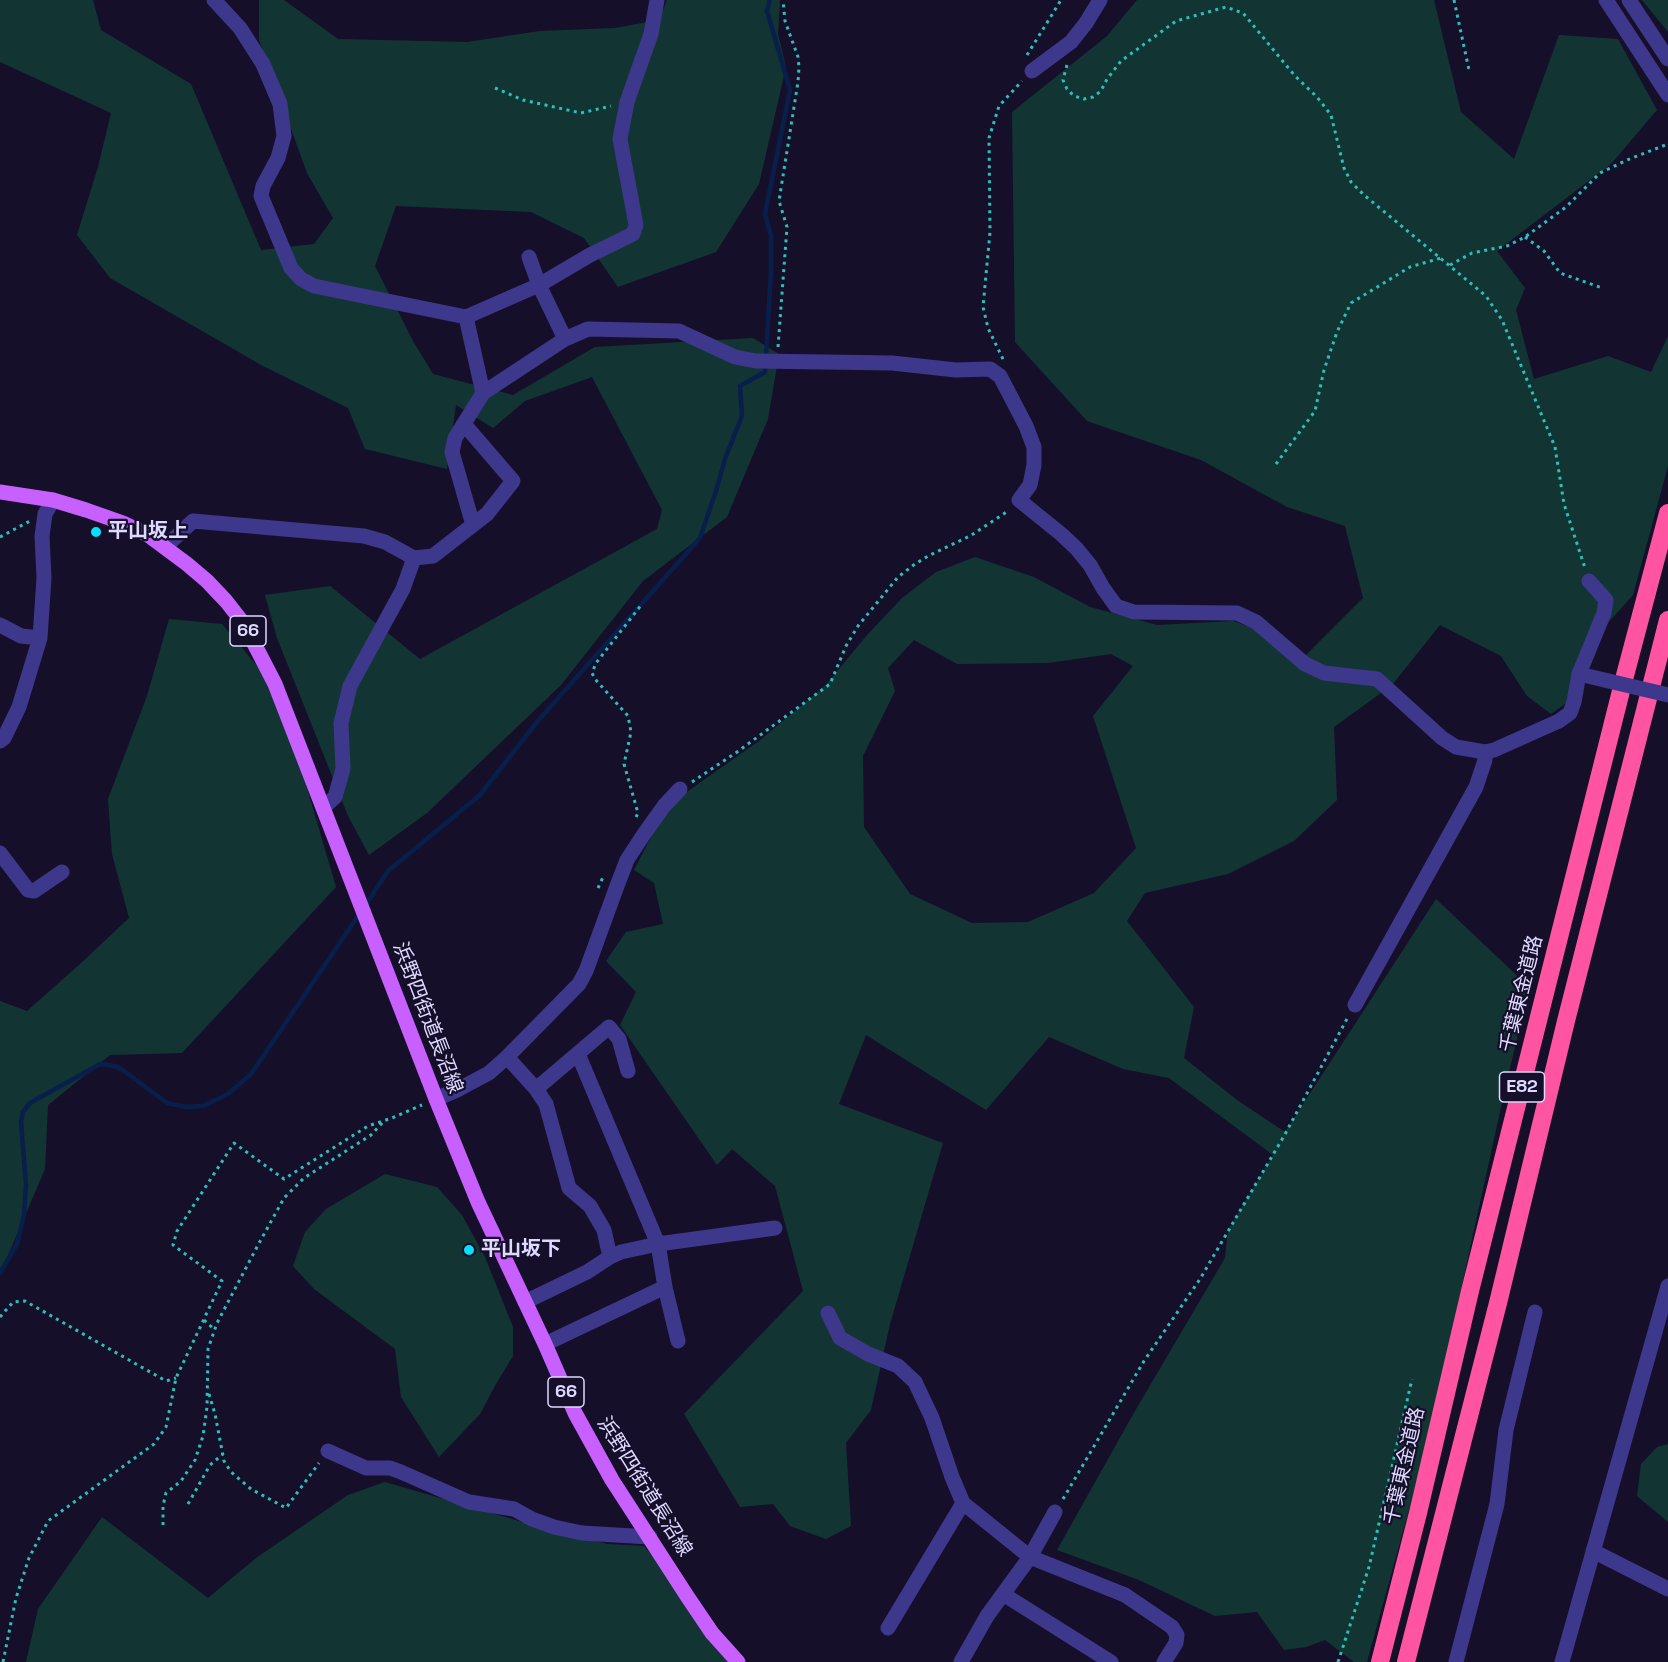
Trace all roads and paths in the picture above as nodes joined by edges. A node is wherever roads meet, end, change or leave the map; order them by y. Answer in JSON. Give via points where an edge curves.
{"nodes":[{"id":1,"x":214,"y":0,"type":"edge"},
{"id":2,"x":657,"y":0,"type":"edge"},
{"id":3,"x":783,"y":0,"type":"edge"},
{"id":4,"x":1061,"y":0,"type":"edge"},
{"id":5,"x":1100,"y":0,"type":"edge"},
{"id":6,"x":1454,"y":0,"type":"edge"},
{"id":7,"x":1606,"y":0,"type":"edge"},
{"id":8,"x":1629,"y":0,"type":"edge"},
{"id":9,"x":1071,"y":42,"type":"junction"},
{"id":10,"x":1668,"y":59,"type":"edge"},
{"id":11,"x":1028,"y":66,"type":"junction"},
{"id":12,"x":1469,"y":70,"type":"dead end"},
{"id":13,"x":495,"y":88,"type":"dead end"},
{"id":14,"x":1668,"y":95,"type":"edge"},
{"id":15,"x":627,"y":102,"type":"junction"},
{"id":16,"x":1668,"y":144,"type":"edge"},
{"id":17,"x":1525,"y":237,"type":"junction"},
{"id":18,"x":529,"y":256,"type":"dead end"},
{"id":19,"x":1442,"y":258,"type":"junction"},
{"id":20,"x":1450,"y":265,"type":"junction"},
{"id":21,"x":538,"y":285,"type":"junction"},
{"id":22,"x":1602,"y":288,"type":"dead end"},
{"id":23,"x":466,"y":317,"type":"junction"},
{"id":24,"x":565,"y":339,"type":"junction"},
{"id":25,"x":777,"y":362,"type":"junction"},
{"id":26,"x":1000,"y":376,"type":"junction"},
{"id":27,"x":483,"y":393,"type":"junction"},
{"id":28,"x":464,"y":424,"type":"junction"},
{"id":29,"x":1276,"y":464,"type":"dead end"},
{"id":30,"x":0,"y":492,"type":"edge"},
{"id":31,"x":1019,"y":500,"type":"junction"},
{"id":32,"x":49,"y":507,"type":"junction"},
{"id":33,"x":1668,"y":513,"type":"edge"},
{"id":34,"x":473,"y":525,"type":"junction"},
{"id":35,"x":0,"y":537,"type":"edge"},
{"id":36,"x":165,"y":547,"type":"junction"},
{"id":37,"x":414,"y":558,"type":"junction"},
{"id":38,"x":1589,"y":581,"type":"joint"},
{"id":39,"x":642,"y":604,"type":"dead end"},
{"id":40,"x":1668,"y":620,"type":"edge"},
{"id":41,"x":0,"y":625,"type":"edge"},
{"id":42,"x":40,"y":638,"type":"junction"},
{"id":43,"x":1579,"y":674,"type":"junction"},
{"id":44,"x":1668,"y":695,"type":"edge"},
{"id":45,"x":0,"y":741,"type":"edge"},
{"id":46,"x":1485,"y":752,"type":"junction"},
{"id":47,"x":680,"y":789,"type":"joint"},
{"id":48,"x":323,"y":808,"type":"junction"},
{"id":49,"x":635,"y":821,"type":"dead end"},
{"id":50,"x":0,"y":853,"type":"edge"},
{"id":51,"x":607,"y":870,"type":"dead end"},
{"id":52,"x":62,"y":872,"type":"dead end"},
{"id":53,"x":598,"y":891,"type":"dead end"},
{"id":54,"x":1355,"y":1005,"type":"joint"},
{"id":55,"x":578,"y":1054,"type":"junction"},
{"id":56,"x":507,"y":1057,"type":"junction"},
{"id":57,"x":628,"y":1071,"type":"dead end"},
{"id":58,"x":536,"y":1089,"type":"junction"},
{"id":59,"x":435,"y":1099,"type":"junction"},
{"id":60,"x":384,"y":1120,"type":"junction"},
{"id":61,"x":775,"y":1228,"type":"dead end"},
{"id":62,"x":658,"y":1244,"type":"junction"},
{"id":63,"x":610,"y":1257,"type":"junction"},
{"id":64,"x":1668,"y":1286,"type":"edge"},
{"id":65,"x":665,"y":1287,"type":"junction"},
{"id":66,"x":525,"y":1302,"type":"junction"},
{"id":67,"x":1535,"y":1312,"type":"dead end"},
{"id":68,"x":828,"y":1313,"type":"dead end"},
{"id":69,"x":0,"y":1317,"type":"edge"},
{"id":70,"x":204,"y":1320,"type":"junction"},
{"id":71,"x":215,"y":1330,"type":"junction"},
{"id":72,"x":678,"y":1341,"type":"dead end"},
{"id":73,"x":545,"y":1344,"type":"junction"},
{"id":74,"x":177,"y":1378,"type":"junction"},
{"id":75,"x":1412,"y":1379,"type":"dead end"},
{"id":76,"x":207,"y":1390,"type":"junction"},
{"id":77,"x":327,"y":1451,"type":"joint"},
{"id":78,"x":223,"y":1454,"type":"junction"},
{"id":79,"x":963,"y":1503,"type":"junction"},
{"id":80,"x":188,"y":1504,"type":"dead end"},
{"id":81,"x":1055,"y":1512,"type":"joint"},
{"id":82,"x":164,"y":1525,"type":"dead end"},
{"id":83,"x":650,"y":1537,"type":"junction"},
{"id":84,"x":1593,"y":1551,"type":"junction"},
{"id":85,"x":1030,"y":1557,"type":"junction"},
{"id":86,"x":1668,"y":1589,"type":"edge"},
{"id":87,"x":1003,"y":1594,"type":"junction"},
{"id":88,"x":888,"y":1628,"type":"dead end"},
{"id":89,"x":2,"y":1661,"type":"edge"},
{"id":90,"x":738,"y":1662,"type":"edge"},
{"id":91,"x":961,"y":1662,"type":"edge"},
{"id":92,"x":1111,"y":1662,"type":"edge"},
{"id":93,"x":1164,"y":1662,"type":"edge"},
{"id":94,"x":1338,"y":1662,"type":"edge"},
{"id":95,"x":1380,"y":1662,"type":"edge"},
{"id":96,"x":1406,"y":1662,"type":"edge"},
{"id":97,"x":1456,"y":1662,"type":"edge"},
{"id":98,"x":1562,"y":1662,"type":"edge"}],
"edges":[{"from":1,"to":23,"type":"street","via":[[258,55],[280,104],[284,136],[261,196],[291,268],[314,286]]},
{"from":2,"to":15,"type":"street","via":[[651,34]]},
{"from":3,"to":25,"type":"path","via":[[799,67],[779,201],[787,227]]},
{"from":4,"to":11,"type":"path"},
{"from":5,"to":9,"type":"street"},
{"from":6,"to":12,"type":"path"},
{"from":7,"to":14,"type":"street"},
{"from":8,"to":10,"type":"street"},
{"from":9,"to":11,"type":"street"},
{"from":9,"to":19,"type":"path","via":[[1064,80],[1074,96],[1084,99],[1101,91],[1121,61],[1176,21],[1226,7],[1244,13],[1331,115],[1351,182]]},
{"from":11,"to":26,"type":"path","via":[[999,106],[989,138],[990,232],[983,307],[1004,364]]},
{"from":13,"to":15,"type":"path","via":[[523,100],[581,113]]},
{"from":15,"to":21,"type":"street","via":[[620,139],[636,225],[633,234]]},
{"from":16,"to":17,"type":"path","via":[[1600,173],[1566,207]]},
{"from":17,"to":20,"type":"path"},
{"from":17,"to":22,"type":"path","via":[[1544,251],[1560,273]]},
{"from":18,"to":21,"type":"street"},
{"from":19,"to":20,"type":"path"},
{"from":19,"to":29,"type":"path","via":[[1410,267],[1351,303],[1327,361],[1315,411]]},
{"from":20,"to":38,"type":"path","via":[[1486,296],[1502,320],[1554,447],[1564,504]]},
{"from":21,"to":23,"type":"street"},
{"from":21,"to":24,"type":"street"},
{"from":23,"to":27,"type":"street"},
{"from":24,"to":25,"type":"street","via":[[588,329],[680,331],[735,357]]},
{"from":24,"to":27,"type":"street"},
{"from":25,"to":26,"type":"street","via":[[990,369]]},
{"from":26,"to":31,"type":"street","via":[[1034,447],[1030,485]]},
{"from":27,"to":28,"type":"street"},
{"from":28,"to":34,"type":"street","via":[[452,452]]},
{"from":28,"to":34,"type":"street","via":[[513,481]]},
{"from":30,"to":32,"type":"main road","name":"浜野四街道長沼線","number":"66"},
{"from":31,"to":46,"type":"street","via":[[1076,548],[1116,606],[1134,612],[1237,613],[1256,622],[1305,664],[1323,673],[1377,679],[1442,738],[1456,747]]},
{"from":31,"to":47,"type":"path","via":[[970,536],[930,555],[898,578],[858,626],[830,684]]},
{"from":32,"to":35,"type":"path"},
{"from":32,"to":36,"type":"main road","name":"浜野四街道長沼線","number":"66","via":[[123,523]]},
{"from":32,"to":42,"type":"street","via":[[42,536]]},
{"from":33,"to":95,"type":"highway","name":"千葉東金道路","number":"E82"},
{"from":34,"to":37,"type":"street","via":[[433,556]]},
{"from":36,"to":37,"type":"street","via":[[193,521],[364,536]]},
{"from":36,"to":48,"type":"main road","name":"浜野四街道長沼線","number":"66","via":[[207,581],[243,624],[275,684]]},
{"from":37,"to":48,"type":"street","via":[[403,589],[350,686],[341,723],[343,769],[335,796]]},
{"from":38,"to":43,"type":"street","via":[[1606,600]]},
{"from":39,"to":49,"type":"path","via":[[592,673],[628,716],[631,732],[624,764],[638,813]]},
{"from":40,"to":96,"type":"highway","number":"E82"},
{"from":41,"to":42,"type":"street","via":[[21,636]]},
{"from":42,"to":45,"type":"street","via":[[19,707]]},
{"from":43,"to":44,"type":"street","bridge":true},
{"from":43,"to":46,"type":"street","via":[[1570,713]]},
{"from":46,"to":54,"type":"street","via":[[1476,787]]},
{"from":47,"to":56,"type":"street","via":[[627,860],[579,984]]},
{"from":48,"to":59,"type":"main road","name":"浜野四街道長沼線","number":"66"},
{"from":50,"to":52,"type":"street","via":[[28,890],[34,891]]},
{"from":51,"to":53,"type":"path"},
{"from":54,"to":81,"type":"path","via":[[1206,1269],[1144,1361]]},
{"from":55,"to":57,"type":"street","via":[[609,1028],[619,1039]]},
{"from":55,"to":58,"type":"street"},
{"from":55,"to":62,"type":"street"},
{"from":56,"to":58,"type":"street"},
{"from":56,"to":59,"type":"street","via":[[489,1072]]},
{"from":58,"to":63,"type":"street","via":[[546,1104],[569,1188],[590,1206],[604,1230]]},
{"from":59,"to":60,"type":"path"},
{"from":59,"to":66,"type":"main road","name":"浜野四街道長沼線","number":"66"},
{"from":60,"to":70,"type":"path","via":[[284,1179],[234,1143],[177,1231],[173,1245],[222,1281]]},
{"from":60,"to":71,"type":"path","via":[[371,1136],[304,1178],[284,1198]]},
{"from":61,"to":62,"type":"street"},
{"from":62,"to":63,"type":"street"},
{"from":62,"to":65,"type":"street"},
{"from":63,"to":66,"type":"street"},
{"from":64,"to":84,"type":"street"},
{"from":65,"to":72,"type":"street"},
{"from":65,"to":73,"type":"street"},
{"from":66,"to":73,"type":"main road","name":"浜野四街道長沼線","number":"66"},
{"from":67,"to":97,"type":"street","via":[[1506,1430],[1497,1504]]},
{"from":68,"to":79,"type":"street","via":[[840,1338],[898,1366],[915,1382]]},
{"from":69,"to":74,"type":"path","via":[[13,1302],[25,1301],[166,1382]]},
{"from":70,"to":71,"type":"path"},
{"from":70,"to":74,"type":"path"},
{"from":71,"to":76,"type":"path","via":[[208,1349]]},
{"from":73,"to":83,"type":"main road","name":"浜野四街道長沼線","number":"66","via":[[575,1413],[612,1480]]},
{"from":74,"to":89,"type":"path","via":[[166,1427],[154,1444],[48,1521],[29,1558]]},
{"from":75,"to":94,"type":"path","via":[[1369,1567]]},
{"from":76,"to":78,"type":"path"},
{"from":76,"to":82,"type":"path","via":[[203,1436],[195,1460],[181,1481],[166,1492]]},
{"from":77,"to":78,"type":"path","via":[[286,1508],[251,1489],[231,1472]]},
{"from":77,"to":83,"type":"street","via":[[366,1468],[390,1468],[470,1502],[514,1509],[554,1527],[582,1533]]},
{"from":78,"to":80,"type":"path","via":[[210,1465]]},
{"from":79,"to":85,"type":"street"},
{"from":79,"to":88,"type":"street"},
{"from":81,"to":85,"type":"street"},
{"from":83,"to":90,"type":"main road","name":"浜野四街道長沼線","number":"66","via":[[712,1633]]},
{"from":84,"to":86,"type":"street"},
{"from":84,"to":98,"type":"street"},
{"from":85,"to":87,"type":"street"},
{"from":85,"to":93,"type":"street","via":[[1125,1595],[1172,1627],[1176,1643]]},
{"from":87,"to":91,"type":"street"},
{"from":87,"to":92,"type":"street"}]}
